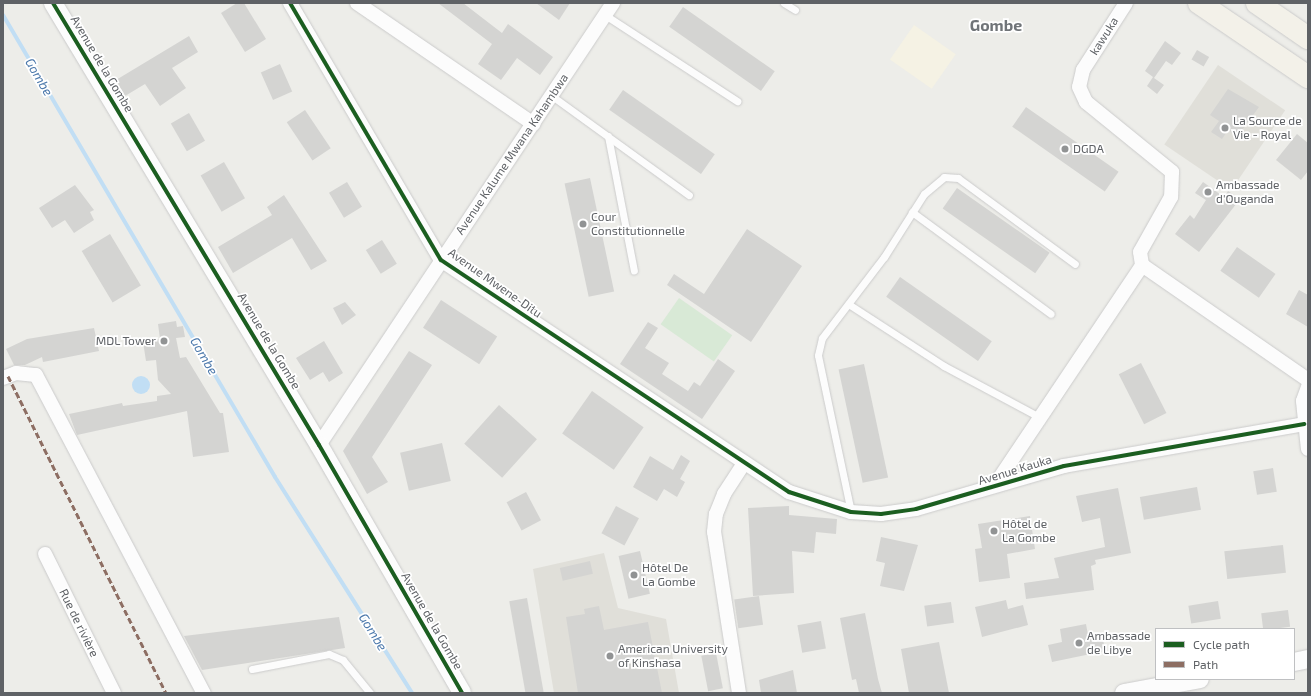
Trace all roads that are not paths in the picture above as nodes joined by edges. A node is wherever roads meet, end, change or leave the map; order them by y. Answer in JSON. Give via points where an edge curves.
{"nodes":[{"id":1,"x":53,"y":3,"type":"edge"},
{"id":2,"x":290,"y":3,"type":"edge"},
{"id":3,"x":357,"y":3,"type":"edge"},
{"id":4,"x":613,"y":3,"type":"edge"},
{"id":5,"x":784,"y":3,"type":"edge"},
{"id":6,"x":1199,"y":3,"type":"edge"},
{"id":7,"x":1257,"y":3,"type":"edge"},
{"id":8,"x":1121,"y":5,"type":"edge"},
{"id":9,"x":795,"y":10,"type":"dead end"},
{"id":10,"x":605,"y":15,"type":"junction"},
{"id":11,"x":1308,"y":38,"type":"edge"},
{"id":12,"x":1308,"y":77,"type":"edge"},
{"id":13,"x":552,"y":96,"type":"junction"},
{"id":14,"x":737,"y":101,"type":"dead end"},
{"id":15,"x":534,"y":124,"type":"junction"},
{"id":16,"x":608,"y":136,"type":"junction"},
{"id":17,"x":689,"y":195,"type":"dead end"},
{"id":18,"x":912,"y":212,"type":"junction"},
{"id":19,"x":441,"y":260,"type":"junction"},
{"id":20,"x":1076,"y":264,"type":"dead end"},
{"id":21,"x":1142,"y":265,"type":"junction"},
{"id":22,"x":634,"y":271,"type":"dead end"},
{"id":23,"x":850,"y":305,"type":"junction"},
{"id":24,"x":1051,"y":314,"type":"dead end"},
{"id":25,"x":3,"y":378,"type":"edge"},
{"id":26,"x":1308,"y":380,"type":"edge"},
{"id":27,"x":1308,"y":387,"type":"edge"},
{"id":28,"x":1039,"y":417,"type":"junction"},
{"id":29,"x":1304,"y":424,"type":"junction"},
{"id":30,"x":319,"y":445,"type":"junction"},
{"id":31,"x":1308,"y":449,"type":"edge"},
{"id":32,"x":744,"y":463,"type":"junction"},
{"id":33,"x":995,"y":485,"type":"junction"},
{"id":34,"x":851,"y":512,"type":"junction"},
{"id":35,"x":45,"y":554,"type":"dead end"},
{"id":36,"x":1308,"y":659,"type":"edge"},
{"id":37,"x":1295,"y":662,"type":"edge"},
{"id":38,"x":252,"y":669,"type":"dead end"},
{"id":39,"x":1195,"y":680,"type":"edge"},
{"id":40,"x":114,"y":693,"type":"edge"},
{"id":41,"x":204,"y":693,"type":"edge"},
{"id":42,"x":370,"y":693,"type":"edge"},
{"id":43,"x":462,"y":693,"type":"edge"},
{"id":44,"x":739,"y":693,"type":"edge"},
{"id":45,"x":1124,"y":693,"type":"edge"}],
"edges":[{"from":1,"to":30,"type":"street","name":"Avenue de la Gombe"},
{"from":2,"to":19,"type":"street","name":"Avenue Mwene-Ditu"},
{"from":3,"to":15,"type":"street"},
{"from":4,"to":10,"type":"street","name":"Avenue Kalume Mwana Kahambwa"},
{"from":5,"to":9,"type":"lane"},
{"from":6,"to":12,"type":"main road"},
{"from":7,"to":11,"type":"main road"},
{"from":8,"to":21,"type":"street","name":"kawuka","via":[[1084,70],[1079,87],[1086,102],[1172,172],[1171,197],[1140,252]]},
{"from":10,"to":13,"type":"street","name":"Avenue Kalume Mwana Kahambwa"},
{"from":10,"to":14,"type":"lane"},
{"from":13,"to":15,"type":"street","name":"Avenue Kalume Mwana Kahambwa"},
{"from":13,"to":16,"type":"lane"},
{"from":15,"to":19,"type":"street","name":"Avenue Kalume Mwana Kahambwa"},
{"from":16,"to":17,"type":"lane"},
{"from":16,"to":22,"type":"lane"},
{"from":18,"to":20,"type":"lane","via":[[924,194],[944,177],[958,178]]},
{"from":18,"to":23,"type":"lane"},
{"from":18,"to":24,"type":"lane"},
{"from":19,"to":30,"type":"street","name":"Avenue Kalume Mwana Kahambwa"},
{"from":19,"to":32,"type":"street","name":"Avenue Mwene-Ditu"},
{"from":21,"to":26,"type":"street"},
{"from":21,"to":28,"type":"street"},
{"from":23,"to":28,"type":"lane","via":[[944,366]]},
{"from":23,"to":34,"type":"lane","via":[[822,338],[818,355]]},
{"from":25,"to":41,"type":"street","via":[[16,373],[36,375]]},
{"from":27,"to":29,"type":"street","via":[[1303,401]]},
{"from":28,"to":33,"type":"street"},
{"from":29,"to":31,"type":"street"},
{"from":29,"to":33,"type":"street","name":"Avenue Kauka","via":[[1064,466]]},
{"from":30,"to":43,"type":"street","name":"Avenue de la Gombe"},
{"from":32,"to":34,"type":"street","name":"Avenue Kauka","via":[[789,492]]},
{"from":32,"to":44,"type":"street","via":[[722,501],[714,532]]},
{"from":33,"to":34,"type":"street","name":"Avenue Kauka","via":[[916,509],[881,514]]},
{"from":35,"to":40,"type":"street","name":"Rue de rivière"},
{"from":36,"to":37,"type":"street"},
{"from":38,"to":42,"type":"lane","via":[[329,654],[342,660]]},
{"from":39,"to":45,"type":"street"}]}
